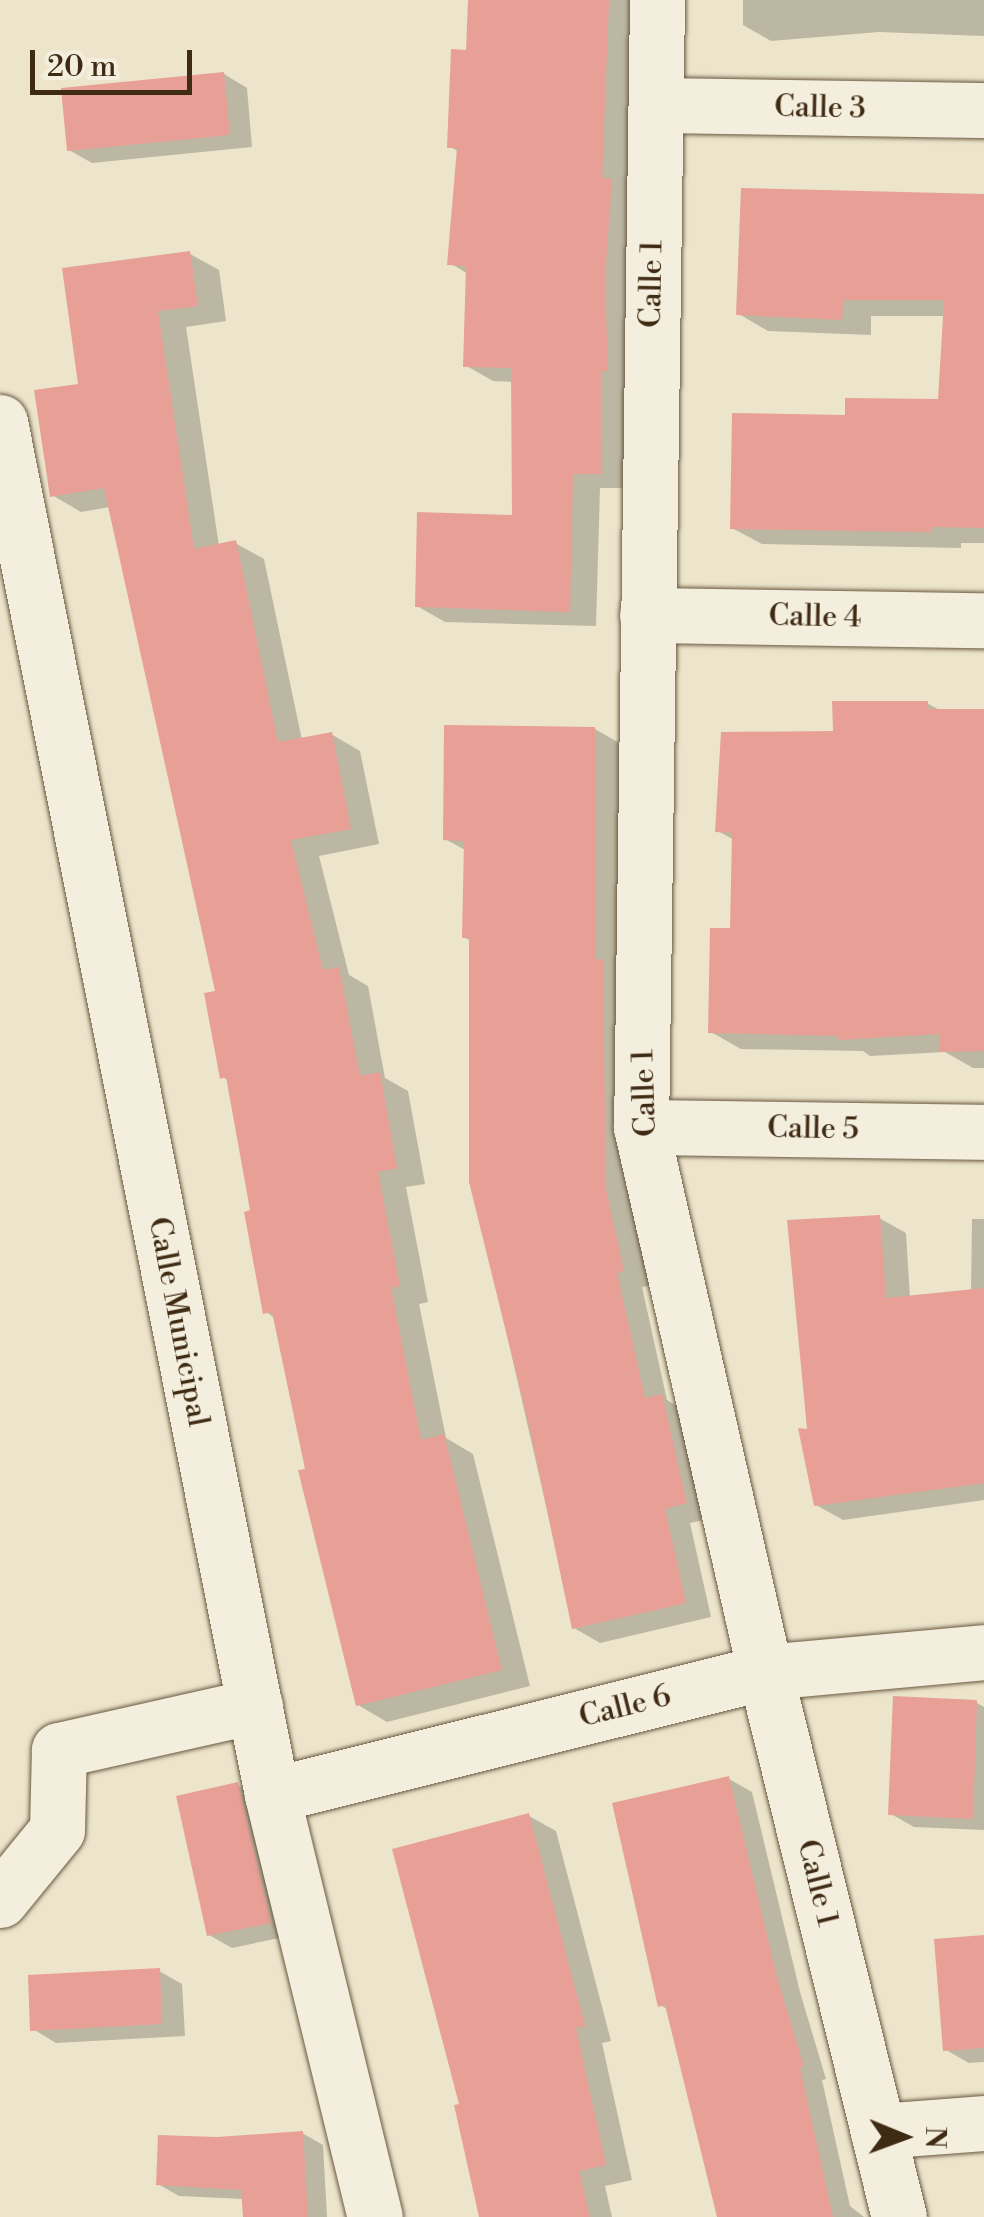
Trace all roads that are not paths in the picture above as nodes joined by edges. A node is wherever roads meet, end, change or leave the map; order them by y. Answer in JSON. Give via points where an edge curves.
{"nodes":[{"id":1,"x":657,"y":0,"type":"edge"},
{"id":2,"x":656,"y":105,"type":"junction"},
{"id":3,"x":984,"y":110,"type":"edge"},
{"id":4,"x":0,"y":422,"type":"edge"},
{"id":5,"x":647,"y":615,"type":"junction"},
{"id":6,"x":984,"y":620,"type":"edge"},
{"id":7,"x":641,"y":1127,"type":"junction"},
{"id":8,"x":984,"y":1132,"type":"edge"},
{"id":9,"x":984,"y":1652,"type":"edge"},
{"id":10,"x":765,"y":1672,"type":"junction"},
{"id":11,"x":255,"y":1706,"type":"junction"},
{"id":12,"x":272,"y":1795,"type":"junction"},
{"id":13,"x":0,"y":1900,"type":"edge"},
{"id":14,"x":984,"y":2123,"type":"edge"},
{"id":15,"x":878,"y":2131,"type":"junction"},
{"id":16,"x":376,"y":2217,"type":"edge"},
{"id":17,"x":899,"y":2217,"type":"edge"}],
"edges":[{"from":1,"to":2,"type":"street","name":"Calle 1"},
{"from":2,"to":3,"type":"street","name":"Calle 3"},
{"from":2,"to":5,"type":"street","name":"Calle 1"},
{"from":4,"to":11,"type":"street","name":"Calle Municipal"},
{"from":5,"to":6,"type":"street","name":"Calle 4"},
{"from":5,"to":7,"type":"street","name":"Calle 1"},
{"from":7,"to":8,"type":"street","name":"Calle 5"},
{"from":7,"to":10,"type":"street","name":"Calle 1"},
{"from":9,"to":10,"type":"street","name":"Calle 6"},
{"from":10,"to":12,"type":"street","name":"Calle 6"},
{"from":10,"to":15,"type":"street","name":"Calle 1"},
{"from":11,"to":12,"type":"street","name":"Calle Municipal"},
{"from":11,"to":13,"type":"street","via":[[58,1750],[57,1830]]},
{"from":12,"to":16,"type":"street","name":"Calle Municipal"},
{"from":14,"to":15,"type":"street"},
{"from":15,"to":17,"type":"street","name":"Calle 1"}]}
